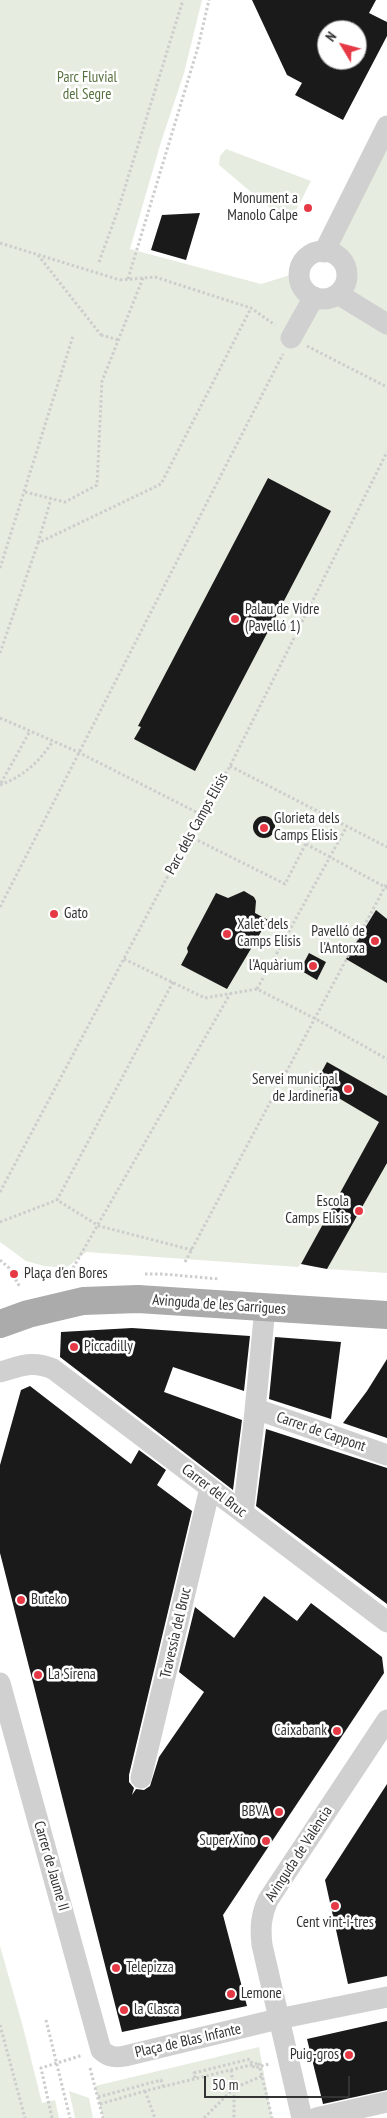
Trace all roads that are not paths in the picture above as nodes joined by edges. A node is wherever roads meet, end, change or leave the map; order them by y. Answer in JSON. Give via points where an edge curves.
{"nodes":[{"id":1,"x":387,"y":126,"type":"edge"},
{"id":2,"x":324,"y":252,"type":"junction"},
{"id":3,"x":338,"y":294,"type":"junction"},
{"id":4,"x":311,"y":295,"type":"junction"},
{"id":5,"x":387,"y":324,"type":"edge"},
{"id":6,"x":295,"y":331,"type":"road end"},
{"id":7,"x":265,"y":1308,"type":"junction"},
{"id":8,"x":387,"y":1315,"type":"edge"},
{"id":9,"x":0,"y":1324,"type":"edge"},
{"id":10,"x":0,"y":1372,"type":"edge"},
{"id":11,"x":256,"y":1409,"type":"junction"},
{"id":12,"x":387,"y":1454,"type":"edge"},
{"id":13,"x":210,"y":1488,"type":"junction"},
{"id":14,"x":243,"y":1513,"type":"junction"},
{"id":15,"x":387,"y":1622,"type":"edge"},
{"id":16,"x":0,"y":1683,"type":"edge"},
{"id":17,"x":387,"y":1720,"type":"edge"},
{"id":18,"x":141,"y":1778,"type":"dead end"},
{"id":19,"x":387,"y":1996,"type":"edge"},
{"id":20,"x":278,"y":2019,"type":"junction"},
{"id":21,"x":95,"y":2056,"type":"joint"},
{"id":22,"x":387,"y":2102,"type":"edge"},
{"id":23,"x":302,"y":2118,"type":"edge"},
{"id":24,"x":316,"y":2118,"type":"edge"}],
"edges":[{"from":1,"to":2,"type":"street"},
{"from":2,"to":3,"type":"street","via":[[339,257],[346,269],[346,283]]},
{"from":2,"to":4,"type":"street","via":[[311,255],[302,265],[300,280]]},
{"from":3,"to":4,"type":"street","via":[[326,299]]},
{"from":3,"to":5,"type":"street"},
{"from":4,"to":6,"type":"street"},
{"from":7,"to":8,"type":"main road","name":"Avinguda de les Garrigues"},
{"from":7,"to":9,"type":"main road","name":"Avinguda de les Garrigues","via":[[138,1299],[83,1301]]},
{"from":7,"to":11,"type":"street"},
{"from":10,"to":13,"type":"street","name":"Carrer del Bruc","via":[[31,1364],[53,1370]]},
{"from":11,"to":12,"type":"street","name":"Carrer de Cappont"},
{"from":11,"to":14,"type":"street"},
{"from":13,"to":14,"type":"street","name":"Carrer del Bruc"},
{"from":13,"to":18,"type":"street","name":"Travessia del Bruc"},
{"from":14,"to":15,"type":"street","name":"Carrer del Bruc"},
{"from":16,"to":21,"type":"street","name":"Carrer de Jaume II"},
{"from":17,"to":20,"type":"street","name":"Avinguda de València","via":[[263,1912],[260,1927],[262,1945]]},
{"from":19,"to":20,"type":"street","name":"Plaça de Blas Infante"},
{"from":20,"to":21,"type":"street","name":"Plaça de Blas Infante","via":[[118,2057]]},
{"from":20,"to":23,"type":"street","name":"Avinguda de València"},
{"from":22,"to":24,"type":"street"}]}
